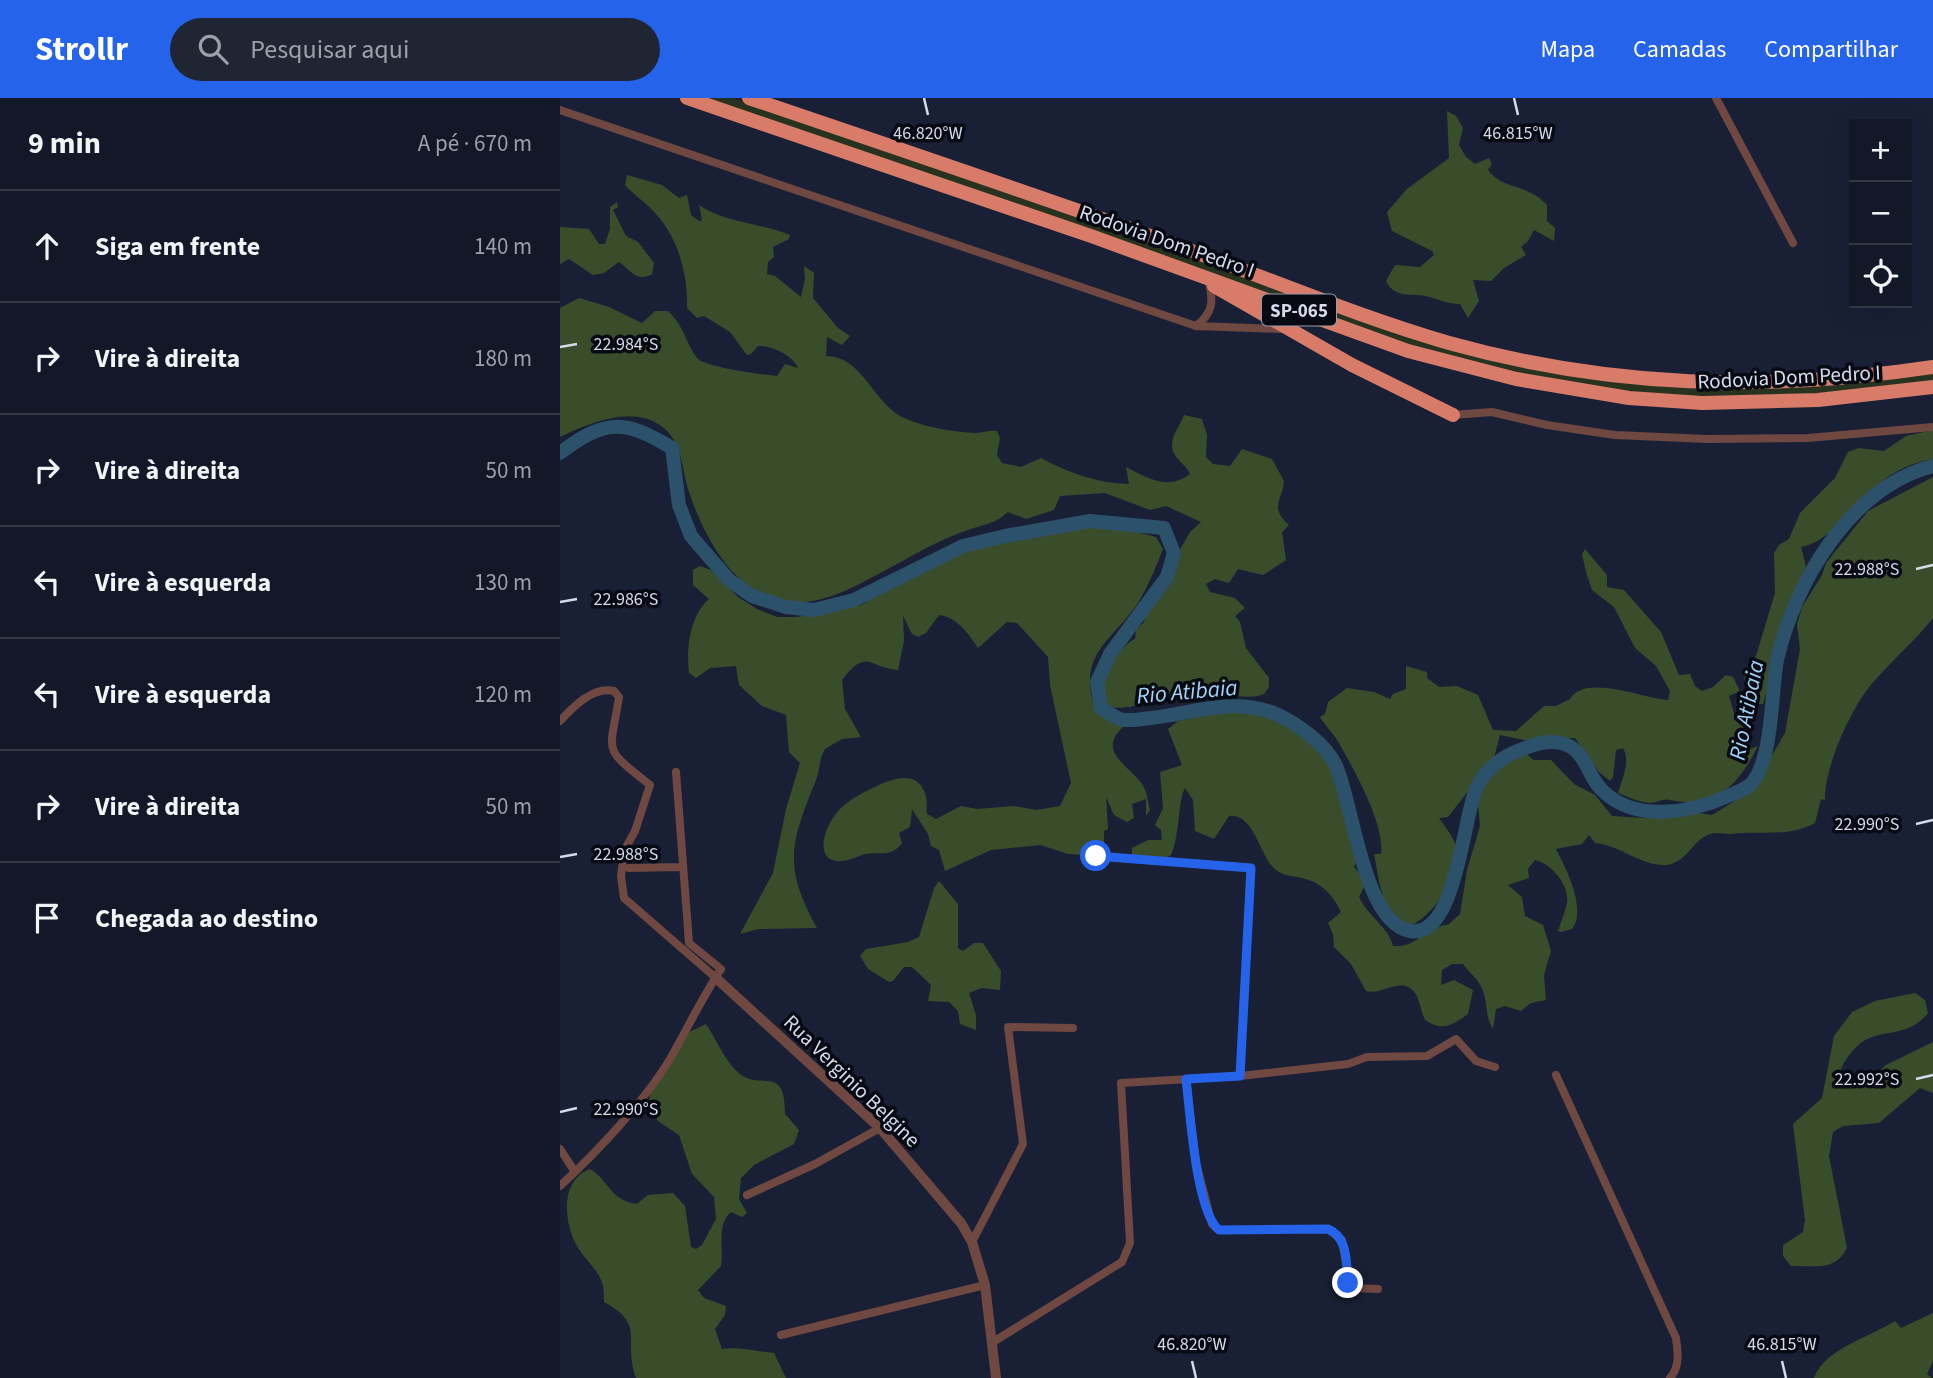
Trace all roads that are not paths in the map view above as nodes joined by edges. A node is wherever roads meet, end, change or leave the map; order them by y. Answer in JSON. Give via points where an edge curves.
{"nodes":[{"id":1,"x":687,"y":98,"type":"edge"},
{"id":2,"x":749,"y":98,"type":"edge"},
{"id":3,"x":1716,"y":98,"type":"edge"},
{"id":4,"x":560,"y":110,"type":"edge"},
{"id":5,"x":1793,"y":243,"type":"dead end"},
{"id":6,"x":1153,"y":258,"type":"junction"},
{"id":7,"x":1209,"y":283,"type":"junction"},
{"id":8,"x":1196,"y":326,"type":"junction"},
{"id":9,"x":1288,"y":330,"type":"junction"},
{"id":10,"x":1933,"y":367,"type":"edge"},
{"id":11,"x":1933,"y":387,"type":"edge"},
{"id":12,"x":1453,"y":415,"type":"joint"},
{"id":13,"x":1933,"y":427,"type":"edge"},
{"id":14,"x":560,"y":721,"type":"edge"},
{"id":15,"x":676,"y":772,"type":"dead end"},
{"id":16,"x":1096,"y":856,"type":"dead end"},
{"id":17,"x":681,"y":867,"type":"junction"},
{"id":18,"x":629,"y":868,"type":"dead end"},
{"id":19,"x":718,"y":974,"type":"junction"},
{"id":20,"x":1073,"y":1028,"type":"dead end"},
{"id":21,"x":1495,"y":1067,"type":"dead end"},
{"id":22,"x":1556,"y":1075,"type":"dead end"},
{"id":23,"x":1240,"y":1076,"type":"junction"},
{"id":24,"x":1186,"y":1079,"type":"junction"},
{"id":25,"x":880,"y":1128,"type":"junction"},
{"id":26,"x":560,"y":1149,"type":"edge"},
{"id":27,"x":575,"y":1172,"type":"junction"},
{"id":28,"x":560,"y":1186,"type":"edge"},
{"id":29,"x":747,"y":1195,"type":"dead end"},
{"id":30,"x":972,"y":1241,"type":"junction"},
{"id":31,"x":985,"y":1285,"type":"junction"},
{"id":32,"x":1378,"y":1289,"type":"dead end"},
{"id":33,"x":781,"y":1335,"type":"dead end"},
{"id":34,"x":993,"y":1342,"type":"junction"},
{"id":35,"x":996,"y":1378,"type":"edge"},
{"id":36,"x":1670,"y":1378,"type":"edge"}],
"edges":[{"from":1,"to":6,"type":"highway","name":"Rodovia Dom Pedro I","number":"SP-065"},
{"from":2,"to":10,"type":"highway","name":"Rodovia Dom Pedro I","number":"SP-065","via":[[1410,331],[1535,364],[1666,382],[1744,385],[1859,378]]},
{"from":3,"to":5,"type":"street"},
{"from":4,"to":8,"type":"street"},
{"from":6,"to":7,"type":"highway"},
{"from":6,"to":11,"type":"highway","name":"Rodovia Dom Pedro I","number":"SP-065","via":[[1408,351],[1555,387],[1629,398],[1727,403],[1818,400]]},
{"from":7,"to":8,"type":"street","via":[[1212,308]]},
{"from":7,"to":9,"type":"highway"},
{"from":8,"to":9,"type":"street"},
{"from":9,"to":12,"type":"highway"},
{"from":12,"to":13,"type":"street","via":[[1492,412],[1615,435],[1707,439],[1808,438]]},
{"from":14,"to":19,"type":"street","via":[[575,704],[598,692],[614,691],[619,697],[612,750],[650,785],[624,851],[624,898]]},
{"from":15,"to":17,"type":"street"},
{"from":16,"to":23,"type":"street","via":[[1251,868]]},
{"from":17,"to":18,"type":"street"},
{"from":17,"to":19,"type":"street","via":[[689,943]]},
{"from":19,"to":25,"type":"street","name":"Rua Verginio Belgine"},
{"from":19,"to":27,"type":"street","via":[[646,1093]]},
{"from":20,"to":30,"type":"street","via":[[1008,1027],[1023,1144]]},
{"from":21,"to":23,"type":"street","via":[[1476,1061],[1456,1040],[1427,1056],[1367,1058]]},
{"from":22,"to":36,"type":"street","via":[[1676,1338],[1678,1358]]},
{"from":23,"to":24,"type":"street"},
{"from":24,"to":32,"type":"street","via":[[1196,1163],[1212,1224],[1219,1230],[1328,1229],[1342,1240],[1350,1288]]},
{"from":24,"to":34,"type":"street","via":[[1121,1083],[1130,1243],[1122,1262]]},
{"from":25,"to":29,"type":"street"},
{"from":25,"to":30,"type":"street","name":"Rua Verginio Belgine"},
{"from":26,"to":27,"type":"street"},
{"from":27,"to":28,"type":"street"},
{"from":30,"to":31,"type":"street","name":"Rua Verginio Belgine"},
{"from":31,"to":33,"type":"street"},
{"from":31,"to":34,"type":"street","name":"Rua Verginio Belgine"},
{"from":34,"to":35,"type":"street","name":"Rua Verginio Belgine"}]}
